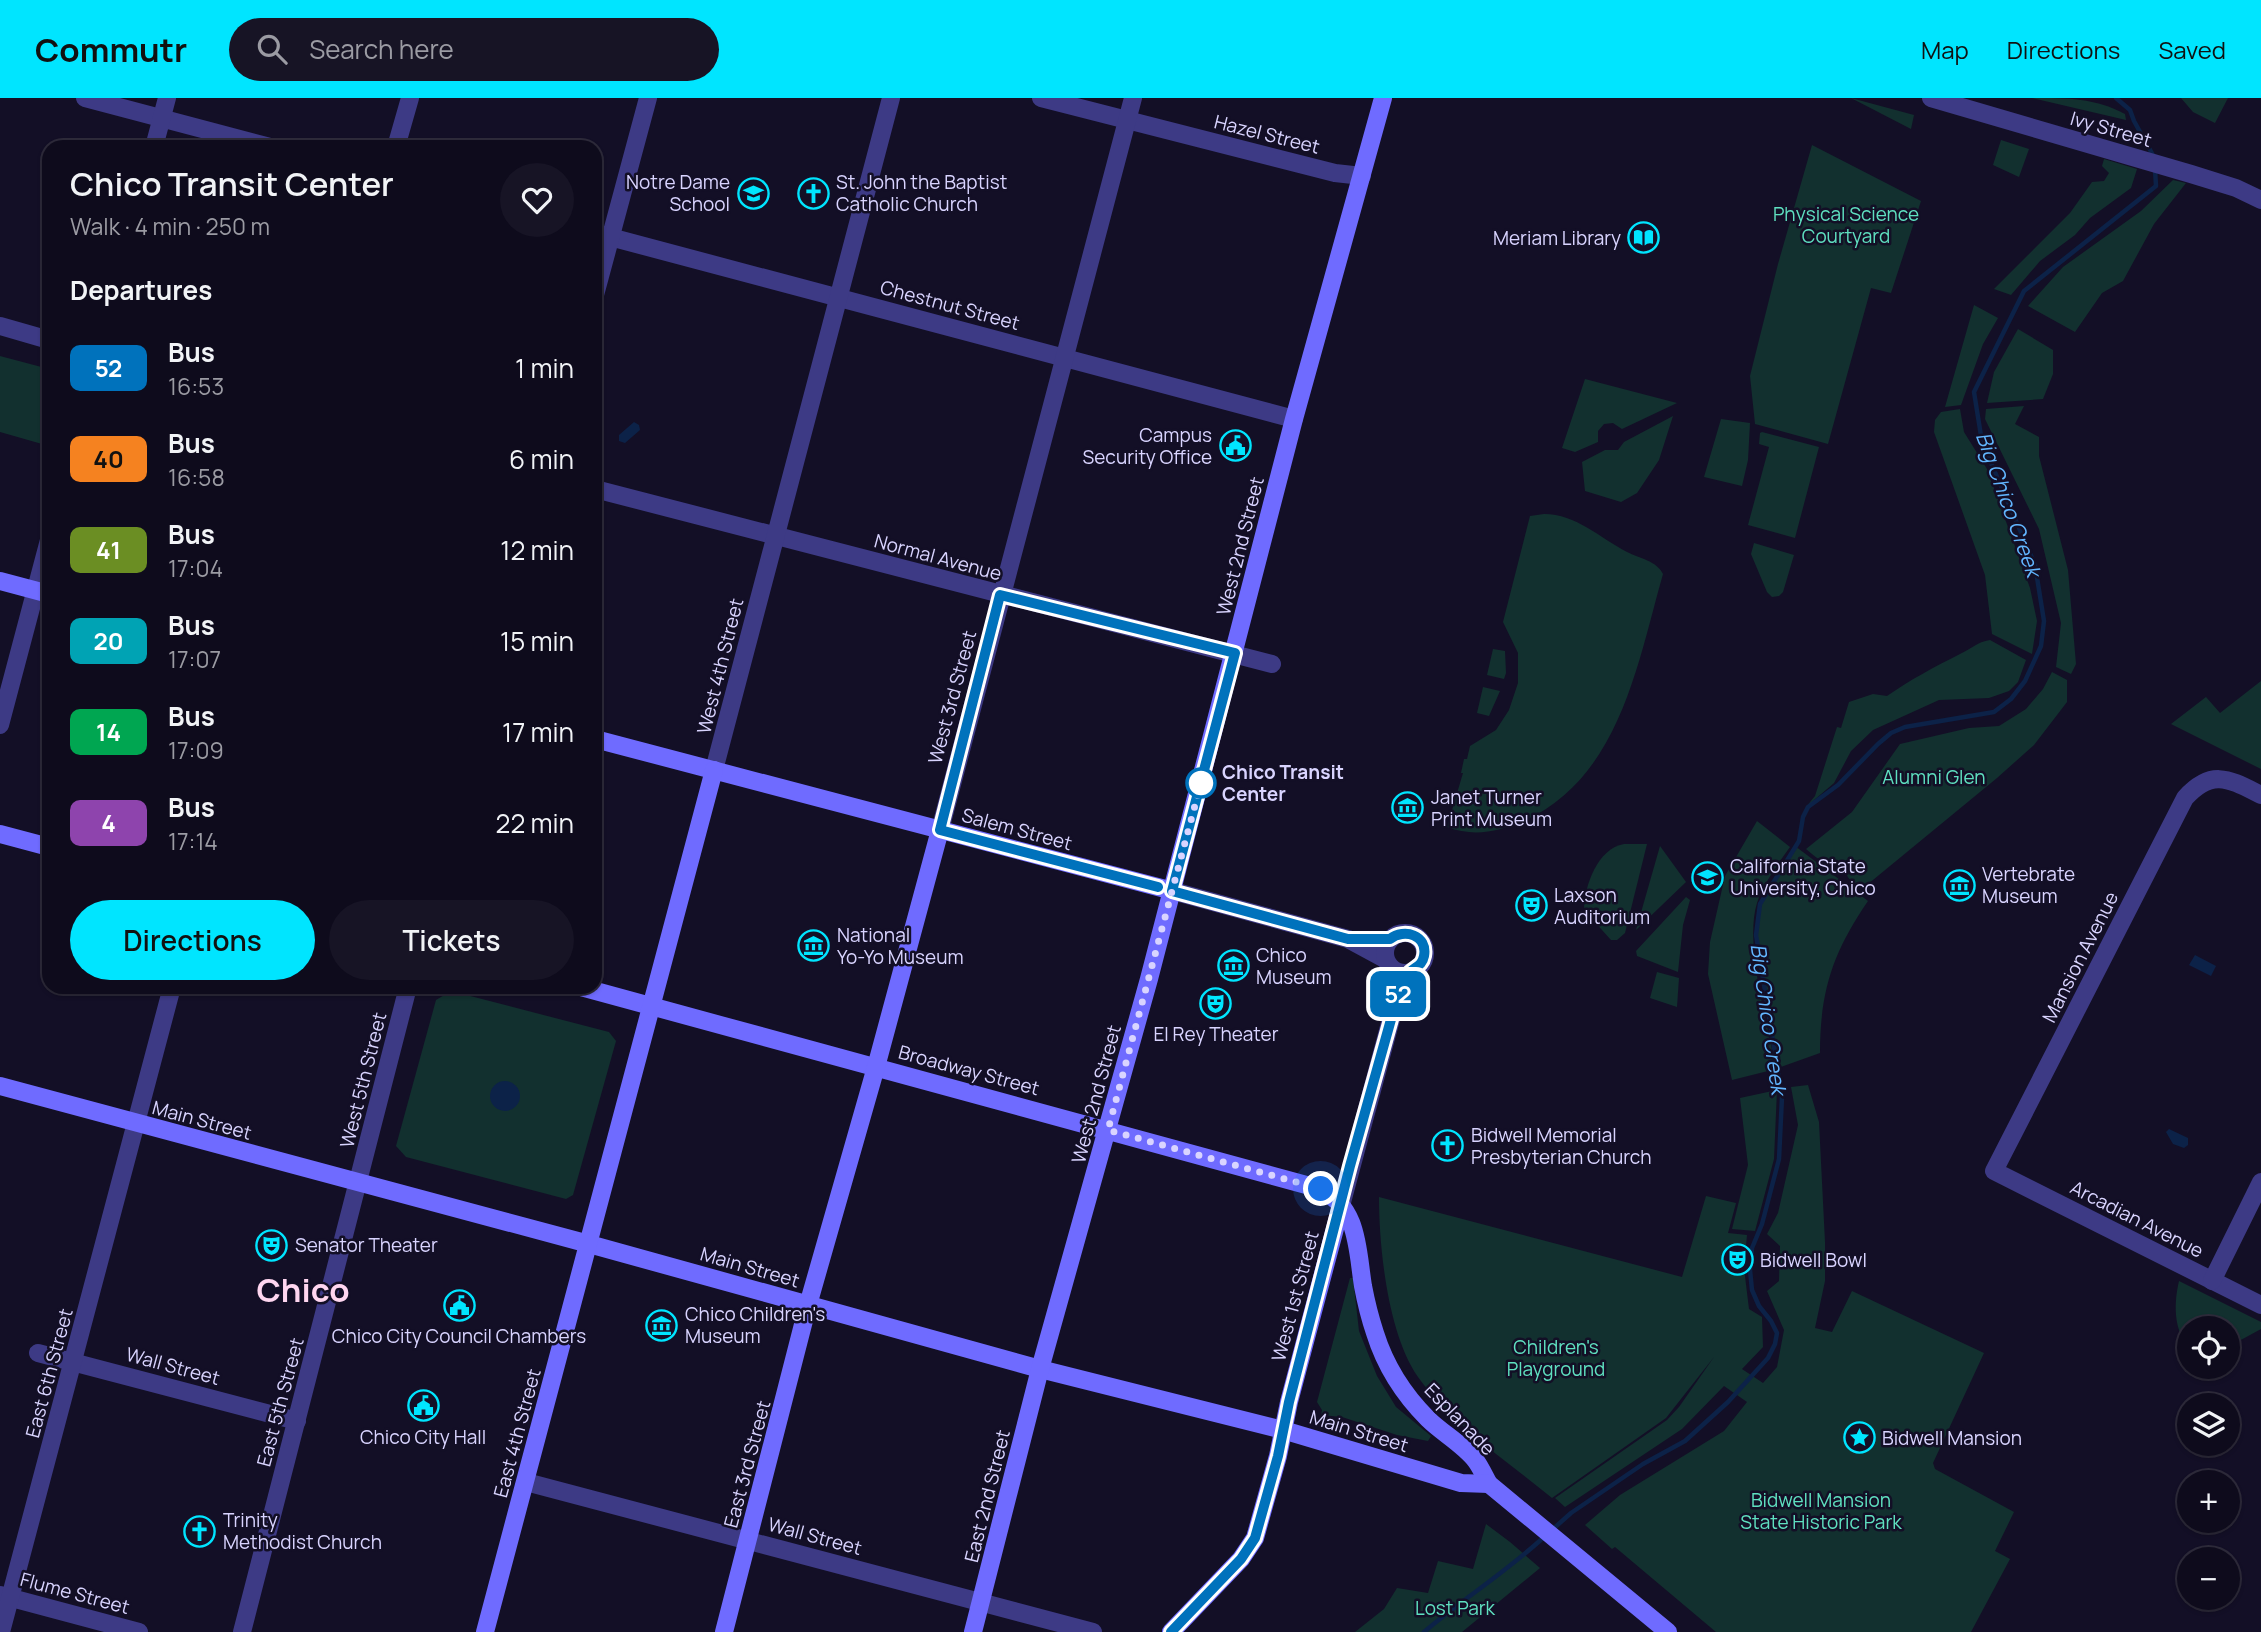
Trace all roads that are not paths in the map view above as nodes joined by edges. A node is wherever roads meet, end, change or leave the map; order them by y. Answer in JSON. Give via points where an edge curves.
{"nodes":[{"id":1,"x":85,"y":98,"type":"edge"},
{"id":2,"x":167,"y":98,"type":"edge"},
{"id":3,"x":410,"y":98,"type":"edge"},
{"id":4,"x":648,"y":98,"type":"edge"},
{"id":5,"x":891,"y":98,"type":"edge"},
{"id":6,"x":1041,"y":98,"type":"edge"},
{"id":7,"x":1133,"y":98,"type":"edge"},
{"id":8,"x":1383,"y":98,"type":"edge"},
{"id":9,"x":1931,"y":98,"type":"edge"},
{"id":10,"x":161,"y":118,"type":"junction"},
{"id":11,"x":1126,"y":121,"type":"junction"},
{"id":12,"x":155,"y":140,"type":"edge"},
{"id":13,"x":244,"y":140,"type":"edge"},
{"id":14,"x":398,"y":140,"type":"edge"},
{"id":15,"x":1362,"y":176,"type":"junction"},
{"id":16,"x":2261,"y":200,"type":"edge"},
{"id":17,"x":603,"y":235,"type":"edge"},
{"id":18,"x":838,"y":297,"type":"junction"},
{"id":19,"x":0,"y":326,"type":"edge"},
{"id":20,"x":42,"y":338,"type":"edge"},
{"id":21,"x":1063,"y":357,"type":"junction"},
{"id":22,"x":1294,"y":419,"type":"junction"},
{"id":23,"x":602,"y":491,"type":"edge"},
{"id":24,"x":775,"y":536,"type":"junction"},
{"id":25,"x":0,"y":581,"type":"edge"},
{"id":26,"x":42,"y":593,"type":"edge"},
{"id":27,"x":1000,"y":595,"type":"junction"},
{"id":28,"x":1235,"y":653,"type":"junction"},
{"id":29,"x":1272,"y":664,"type":"dead end"},
{"id":30,"x":0,"y":725,"type":"edge"},
{"id":31,"x":602,"y":741,"type":"edge"},
{"id":32,"x":714,"y":771,"type":"junction"},
{"id":33,"x":2261,"y":795,"type":"edge"},
{"id":34,"x":940,"y":830,"type":"junction"},
{"id":35,"x":0,"y":834,"type":"edge"},
{"id":36,"x":42,"y":845,"type":"edge"},
{"id":37,"x":1172,"y":891,"type":"junction"},
{"id":38,"x":1348,"y":939,"type":"junction"},
{"id":39,"x":1390,"y":939,"type":"junction"},
{"id":40,"x":1385,"y":959,"type":"junction"},
{"id":41,"x":1409,"y":972,"type":"junction"},
{"id":42,"x":602,"y":993,"type":"edge"},
{"id":43,"x":170,"y":994,"type":"edge"},
{"id":44,"x":406,"y":994,"type":"edge"},
{"id":45,"x":651,"y":1007,"type":"junction"},
{"id":46,"x":876,"y":1067,"type":"junction"},
{"id":47,"x":0,"y":1086,"type":"edge"},
{"id":48,"x":137,"y":1124,"type":"junction"},
{"id":49,"x":1108,"y":1130,"type":"junction"},
{"id":50,"x":1994,"y":1171,"type":"joint"},
{"id":51,"x":359,"y":1182,"type":"junction"},
{"id":52,"x":2261,"y":1182,"type":"edge"},
{"id":53,"x":1341,"y":1206,"type":"junction"},
{"id":54,"x":589,"y":1244,"type":"junction"},
{"id":55,"x":2212,"y":1280,"type":"junction"},
{"id":56,"x":808,"y":1305,"type":"junction"},
{"id":57,"x":2261,"y":1305,"type":"edge"},
{"id":58,"x":38,"y":1353,"type":"dead end"},
{"id":59,"x":71,"y":1362,"type":"junction"},
{"id":60,"x":1040,"y":1369,"type":"junction"},
{"id":61,"x":297,"y":1421,"type":"junction"},
{"id":62,"x":1283,"y":1430,"type":"junction"},
{"id":63,"x":526,"y":1482,"type":"junction"},
{"id":64,"x":1489,"y":1484,"type":"junction"},
{"id":65,"x":748,"y":1540,"type":"junction"},
{"id":66,"x":5,"y":1597,"type":"edge"},
{"id":67,"x":981,"y":1603,"type":"junction"},
{"id":68,"x":1,"y":1632,"type":"edge"},
{"id":69,"x":139,"y":1632,"type":"edge"},
{"id":70,"x":242,"y":1632,"type":"edge"},
{"id":71,"x":485,"y":1632,"type":"edge"},
{"id":72,"x":724,"y":1632,"type":"edge"},
{"id":73,"x":973,"y":1632,"type":"edge"},
{"id":74,"x":1093,"y":1632,"type":"edge"},
{"id":75,"x":1171,"y":1632,"type":"edge"},
{"id":76,"x":1668,"y":1632,"type":"edge"}],
"edges":[{"from":1,"to":10,"type":"street"},
{"from":2,"to":10,"type":"street"},
{"from":3,"to":14,"type":"street"},
{"from":4,"to":17,"type":"street"},
{"from":5,"to":18,"type":"street","name":"West 4th Street"},
{"from":6,"to":11,"type":"street","name":"Hazel Street"},
{"from":7,"to":11,"type":"street","name":"West 3rd Street"},
{"from":8,"to":15,"type":"street","name":"West 2nd Street"},
{"from":9,"to":16,"type":"street","name":"Ivy Street","via":[[2195,175]]},
{"from":10,"to":12,"type":"street"},
{"from":10,"to":13,"type":"street"},
{"from":11,"to":15,"type":"street","name":"Hazel Street"},
{"from":11,"to":21,"type":"street","name":"West 3rd Street"},
{"from":15,"to":22,"type":"street","name":"West 2nd Street"},
{"from":17,"to":18,"type":"street","name":"Chestnut Street"},
{"from":18,"to":21,"type":"street","name":"Chestnut Street"},
{"from":18,"to":24,"type":"street","name":"West 4th Street"},
{"from":19,"to":20,"type":"street"},
{"from":21,"to":22,"type":"street","name":"Chestnut Street"},
{"from":21,"to":27,"type":"street","name":"West 3rd Street"},
{"from":22,"to":28,"type":"street","name":"West 2nd Street"},
{"from":23,"to":24,"type":"street","name":"Normal Avenue"},
{"from":24,"to":27,"type":"street","name":"Normal Avenue"},
{"from":24,"to":32,"type":"street","name":"West 4th Street"},
{"from":25,"to":26,"type":"street"},
{"from":26,"to":30,"type":"street"},
{"from":27,"to":28,"type":"street","name":"Normal Avenue"},
{"from":27,"to":34,"type":"street","name":"West 3rd Street"},
{"from":28,"to":29,"type":"street","name":"Normal Avenue"},
{"from":28,"to":37,"type":"street","name":"West 2nd Street"},
{"from":31,"to":32,"type":"street","name":"Salem Street"},
{"from":32,"to":34,"type":"street","name":"Salem Street"},
{"from":32,"to":45,"type":"street","name":"West 4th Street"},
{"from":33,"to":50,"type":"street","name":"Mansion Avenue","via":[[2217,779],[2204,780],[2185,798]]},
{"from":34,"to":37,"type":"street","name":"Salem Street"},
{"from":34,"to":46,"type":"street","name":"West 3rd Street"},
{"from":35,"to":36,"type":"street"},
{"from":37,"to":38,"type":"street","name":"Salem Street"},
{"from":37,"to":49,"type":"street","name":"West 2nd Street"},
{"from":38,"to":39,"type":"street","name":"Salem Street"},
{"from":38,"to":40,"type":"street","name":"Salem Street"},
{"from":39,"to":40,"type":"street"},
{"from":39,"to":41,"type":"street","via":[[1408,933],[1423,946],[1420,965]]},
{"from":40,"to":41,"type":"street","via":[[1397,972]]},
{"from":41,"to":53,"type":"street","name":"West 1st Street","via":[[1397,998]]},
{"from":42,"to":45,"type":"street","name":"Broadway Street"},
{"from":43,"to":48,"type":"street","name":"East 6th Street"},
{"from":44,"to":51,"type":"street","name":"West 5th Street"},
{"from":45,"to":46,"type":"street","name":"Broadway Street"},
{"from":45,"to":54,"type":"street","name":"West 4th Street"},
{"from":46,"to":49,"type":"street","name":"Broadway Street"},
{"from":46,"to":56,"type":"street","name":"West 3rd Street"},
{"from":47,"to":48,"type":"street","name":"Main Street"},
{"from":48,"to":51,"type":"street","name":"Main Street"},
{"from":48,"to":59,"type":"street","name":"East 6th Street"},
{"from":49,"to":53,"type":"street","name":"Broadway Street","via":[[1321,1189]]},
{"from":49,"to":60,"type":"street","name":"West 2nd Street"},
{"from":50,"to":55,"type":"street","name":"Arcadian Avenue"},
{"from":51,"to":54,"type":"street","name":"Main Street"},
{"from":51,"to":61,"type":"street","name":"East 5th Street"},
{"from":52,"to":55,"type":"street"},
{"from":53,"to":62,"type":"street","name":"West 1st Street"},
{"from":53,"to":64,"type":"street","name":"Esplanade","via":[[1356,1232],[1371,1321],[1389,1365],[1416,1406],[1475,1459]]},
{"from":54,"to":56,"type":"street","name":"Main Street"},
{"from":54,"to":63,"type":"street","name":"East 4th Street"},
{"from":55,"to":57,"type":"street","name":"Arcadian Avenue"},
{"from":56,"to":60,"type":"street","name":"Main Street"},
{"from":56,"to":65,"type":"street","name":"East 3rd Street"},
{"from":58,"to":59,"type":"street","name":"Wall Street"},
{"from":59,"to":61,"type":"street","name":"Wall Street"},
{"from":59,"to":66,"type":"street","name":"East 6th Street"},
{"from":60,"to":62,"type":"street","name":"Main Street"},
{"from":60,"to":67,"type":"street","name":"East 2nd Street"},
{"from":61,"to":70,"type":"street","name":"East 5th Street"},
{"from":62,"to":64,"type":"street","name":"Main Street","via":[[1461,1483]]},
{"from":62,"to":75,"type":"street","name":"West 1st Street","via":[[1249,1549]]},
{"from":63,"to":65,"type":"street","name":"Wall Street"},
{"from":63,"to":71,"type":"street","name":"East 4th Street"},
{"from":64,"to":76,"type":"street","name":"Esplanade"},
{"from":65,"to":67,"type":"street","name":"Wall Street"},
{"from":65,"to":72,"type":"street","name":"East 3rd Street"},
{"from":66,"to":68,"type":"street","name":"East 6th Street"},
{"from":66,"to":69,"type":"street","name":"Flume Street"},
{"from":67,"to":73,"type":"street","name":"East 2nd Street"},
{"from":67,"to":74,"type":"street","name":"Wall Street"}]}
